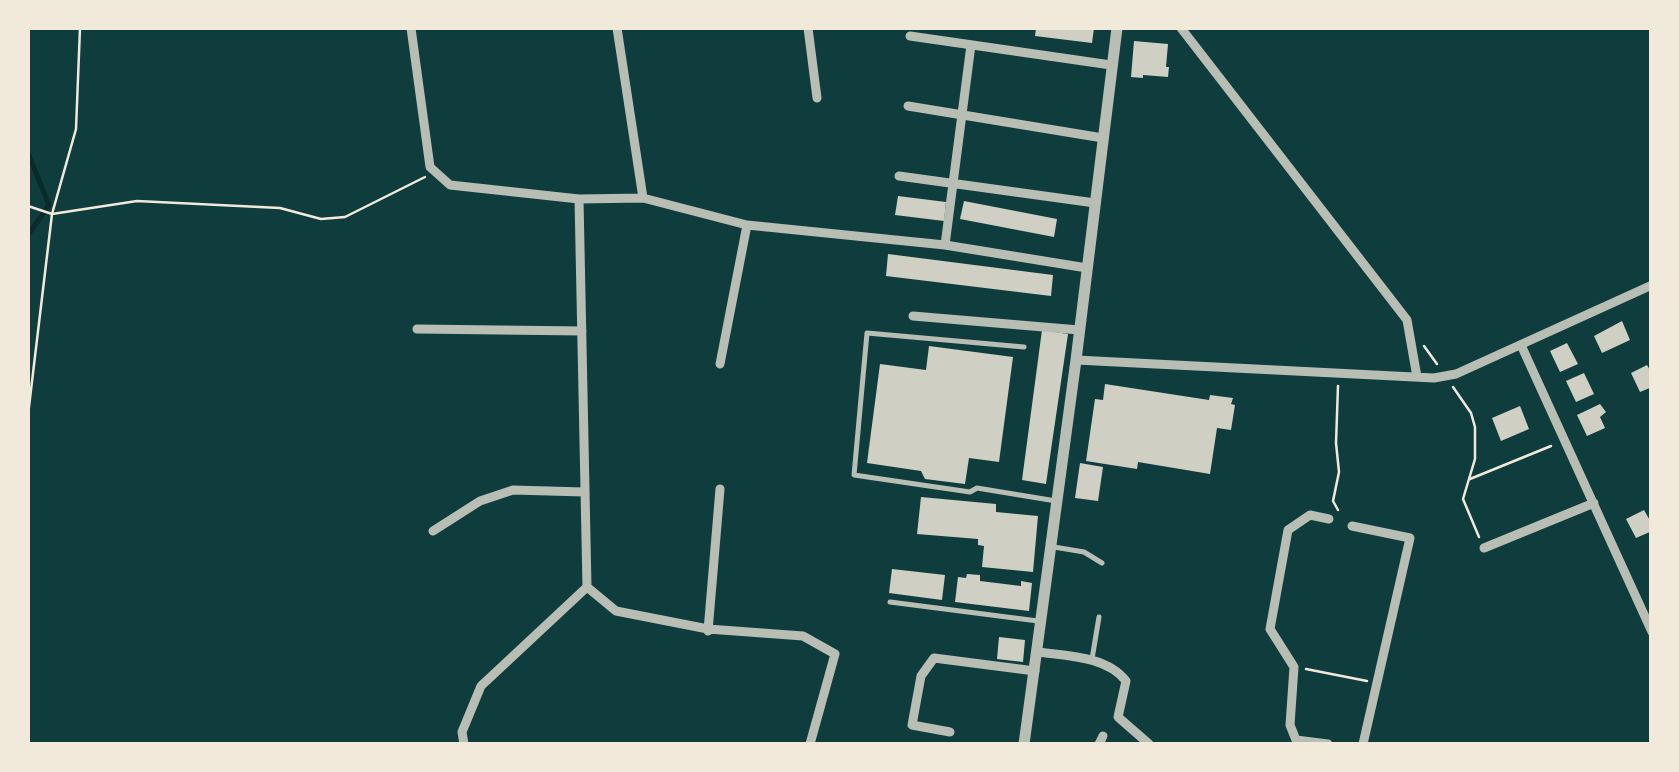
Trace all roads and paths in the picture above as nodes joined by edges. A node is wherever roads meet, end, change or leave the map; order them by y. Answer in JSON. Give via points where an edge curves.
{"nodes":[{"id":1,"x":80,"y":28,"type":"edge"},
{"id":2,"x":411,"y":28,"type":"edge"},
{"id":3,"x":617,"y":28,"type":"edge"},
{"id":4,"x":808,"y":28,"type":"edge"},
{"id":5,"x":1117,"y":28,"type":"edge"},
{"id":6,"x":1181,"y":28,"type":"edge"},
{"id":7,"x":910,"y":36,"type":"dead end"},
{"id":8,"x":972,"y":45,"type":"junction"},
{"id":9,"x":1111,"y":65,"type":"junction"},
{"id":10,"x":817,"y":98,"type":"dead end"},
{"id":11,"x":908,"y":106,"type":"dead end"},
{"id":12,"x":962,"y":115,"type":"junction"},
{"id":13,"x":1103,"y":138,"type":"junction"},
{"id":14,"x":436,"y":172,"type":"junction"},
{"id":15,"x":899,"y":176,"type":"dead end"},
{"id":16,"x":953,"y":183,"type":"junction"},
{"id":17,"x":642,"y":198,"type":"junction"},
{"id":18,"x":579,"y":199,"type":"junction"},
{"id":19,"x":1095,"y":203,"type":"junction"},
{"id":20,"x":28,"y":206,"type":"edge"},
{"id":21,"x":52,"y":214,"type":"junction"},
{"id":22,"x":747,"y":225,"type":"junction"},
{"id":23,"x":945,"y":246,"type":"junction"},
{"id":24,"x":1088,"y":268,"type":"junction"},
{"id":25,"x":1652,"y":286,"type":"edge"},
{"id":26,"x":914,"y":316,"type":"dead end"},
{"id":27,"x":1407,"y":320,"type":"junction"},
{"id":28,"x":416,"y":329,"type":"dead end"},
{"id":29,"x":1078,"y":330,"type":"junction"},
{"id":30,"x":582,"y":331,"type":"junction"},
{"id":31,"x":1521,"y":345,"type":"junction"},
{"id":32,"x":1024,"y":348,"type":"dead end"},
{"id":33,"x":1076,"y":360,"type":"junction"},
{"id":34,"x":720,"y":364,"type":"dead end"},
{"id":35,"x":1338,"y":374,"type":"junction"},
{"id":36,"x":1445,"y":376,"type":"junction"},
{"id":37,"x":1417,"y":378,"type":"junction"},
{"id":38,"x":28,"y":415,"type":"edge"},
{"id":39,"x":1565,"y":440,"type":"junction"},
{"id":40,"x":1469,"y":479,"type":"junction"},
{"id":41,"x":720,"y":488,"type":"dead end"},
{"id":42,"x":584,"y":492,"type":"junction"},
{"id":43,"x":1056,"y":500,"type":"junction"},
{"id":44,"x":1594,"y":502,"type":"junction"},
{"id":45,"x":1340,"y":513,"type":"dead end"},
{"id":46,"x":1328,"y":520,"type":"dead end"},
{"id":47,"x":1352,"y":526,"type":"dead end"},
{"id":48,"x":433,"y":531,"type":"dead end"},
{"id":49,"x":1051,"y":546,"type":"junction"},
{"id":50,"x":1484,"y":548,"type":"joint"},
{"id":51,"x":1102,"y":563,"type":"dead end"},
{"id":52,"x":587,"y":587,"type":"junction"},
{"id":53,"x":890,"y":602,"type":"dead end"},
{"id":54,"x":1099,"y":617,"type":"dead end"},
{"id":55,"x":1042,"y":621,"type":"junction"},
{"id":56,"x":708,"y":631,"type":"junction"},
{"id":57,"x":1652,"y":632,"type":"edge"},
{"id":58,"x":1038,"y":652,"type":"junction"},
{"id":59,"x":1092,"y":659,"type":"junction"},
{"id":60,"x":1294,"y":666,"type":"junction"},
{"id":61,"x":1035,"y":672,"type":"junction"},
{"id":62,"x":1378,"y":683,"type":"junction"},
{"id":63,"x":950,"y":732,"type":"dead end"},
{"id":64,"x":1296,"y":742,"type":"edge"},
{"id":65,"x":464,"y":744,"type":"edge"},
{"id":66,"x":810,"y":744,"type":"edge"},
{"id":67,"x":1024,"y":744,"type":"edge"},
{"id":68,"x":1149,"y":744,"type":"edge"},
{"id":69,"x":1328,"y":744,"type":"edge"},
{"id":70,"x":1363,"y":744,"type":"edge"}],
"edges":[{"from":1,"to":21,"type":"path","via":[[76,129]]},
{"from":2,"to":14,"type":"street","via":[[430,167]]},
{"from":3,"to":17,"type":"street"},
{"from":4,"to":10,"type":"street"},
{"from":5,"to":9,"type":"street"},
{"from":6,"to":27,"type":"street"},
{"from":7,"to":8,"type":"street"},
{"from":8,"to":9,"type":"street"},
{"from":8,"to":12,"type":"street"},
{"from":9,"to":13,"type":"street"},
{"from":11,"to":12,"type":"street"},
{"from":12,"to":13,"type":"street"},
{"from":12,"to":16,"type":"street"},
{"from":13,"to":19,"type":"street"},
{"from":14,"to":18,"type":"street","via":[[450,185]]},
{"from":14,"to":21,"type":"path","via":[[346,217],[137,201]]},
{"from":15,"to":16,"type":"street"},
{"from":16,"to":19,"type":"street"},
{"from":16,"to":23,"type":"street"},
{"from":17,"to":18,"type":"street"},
{"from":17,"to":22,"type":"street"},
{"from":18,"to":30,"type":"street"},
{"from":19,"to":24,"type":"street"},
{"from":20,"to":21,"type":"path"},
{"from":21,"to":38,"type":"path"},
{"from":22,"to":23,"type":"street"},
{"from":22,"to":34,"type":"street"},
{"from":23,"to":24,"type":"street"},
{"from":24,"to":29,"type":"street"},
{"from":25,"to":31,"type":"street"},
{"from":26,"to":29,"type":"street"},
{"from":27,"to":36,"type":"path"},
{"from":27,"to":37,"type":"street"},
{"from":28,"to":30,"type":"street"},
{"from":29,"to":33,"type":"street"},
{"from":30,"to":42,"type":"street"},
{"from":31,"to":36,"type":"street"},
{"from":31,"to":39,"type":"street"},
{"from":32,"to":43,"type":"lane","via":[[866,332],[854,475]]},
{"from":33,"to":35,"type":"street"},
{"from":33,"to":43,"type":"street"},
{"from":35,"to":37,"type":"street"},
{"from":35,"to":45,"type":"path","via":[[1333,501]]},
{"from":36,"to":37,"type":"street"},
{"from":36,"to":40,"type":"path","via":[[1475,427]]},
{"from":39,"to":40,"type":"path"},
{"from":39,"to":44,"type":"street"},
{"from":40,"to":50,"type":"path","via":[[1463,498]]},
{"from":41,"to":56,"type":"street"},
{"from":42,"to":48,"type":"street","via":[[513,490],[480,501]]},
{"from":42,"to":52,"type":"street"},
{"from":43,"to":49,"type":"street"},
{"from":44,"to":50,"type":"street"},
{"from":44,"to":57,"type":"street"},
{"from":46,"to":60,"type":"street","via":[[1310,515],[1288,530],[1270,628]]},
{"from":47,"to":62,"type":"street","via":[[1410,538]]},
{"from":49,"to":51,"type":"lane"},
{"from":49,"to":55,"type":"street"},
{"from":52,"to":56,"type":"street","via":[[616,611]]},
{"from":52,"to":65,"type":"street","via":[[481,686],[462,732]]},
{"from":53,"to":55,"type":"lane"},
{"from":54,"to":59,"type":"lane"},
{"from":55,"to":58,"type":"street"},
{"from":56,"to":66,"type":"street","via":[[804,636],[835,654]]},
{"from":58,"to":59,"type":"street"},
{"from":58,"to":61,"type":"street"},
{"from":59,"to":68,"type":"street","via":[[1123,675],[1118,717]]},
{"from":60,"to":62,"type":"path"},
{"from":60,"to":64,"type":"street","via":[[1290,724]]},
{"from":61,"to":63,"type":"street","via":[[934,658],[921,676],[912,725]]},
{"from":61,"to":67,"type":"street"},
{"from":62,"to":70,"type":"street"},
{"from":64,"to":69,"type":"street"}]}
